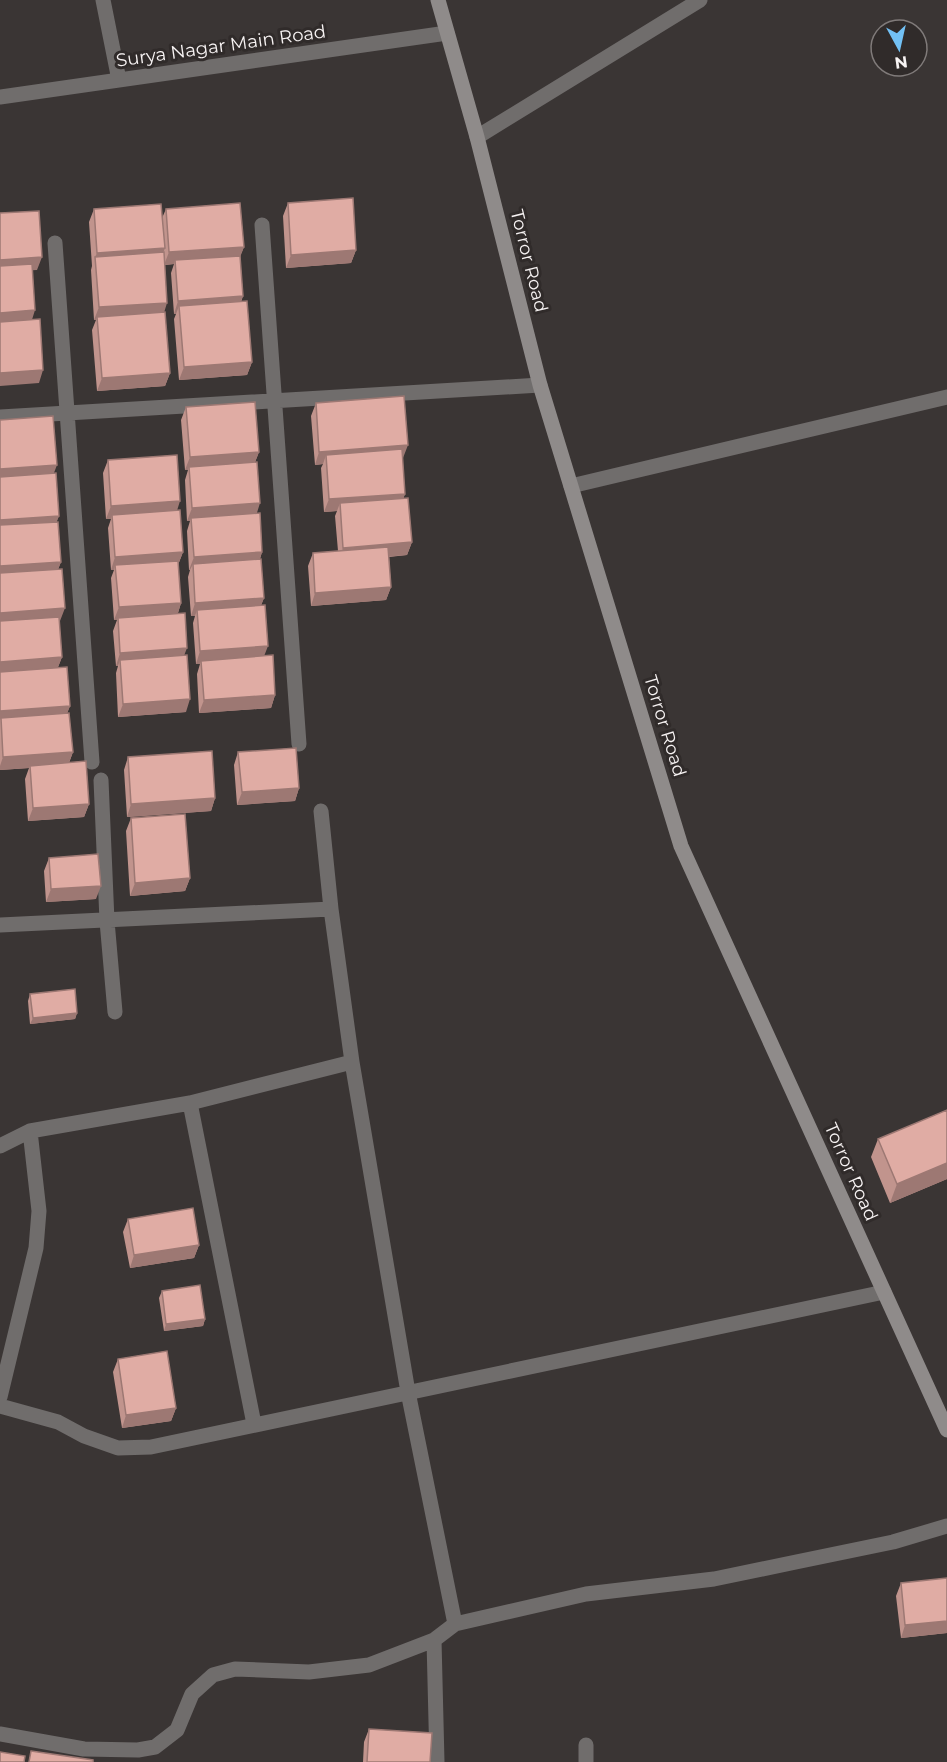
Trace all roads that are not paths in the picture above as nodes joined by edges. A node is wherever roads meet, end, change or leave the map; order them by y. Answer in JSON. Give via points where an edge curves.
{"nodes":[{"id":1,"x":103,"y":0,"type":"edge"},
{"id":2,"x":438,"y":0,"type":"edge"},
{"id":3,"x":700,"y":0,"type":"edge"},
{"id":4,"x":447,"y":33,"type":"junction"},
{"id":5,"x":119,"y":80,"type":"junction"},
{"id":6,"x":0,"y":97,"type":"edge"},
{"id":7,"x":477,"y":137,"type":"junction"},
{"id":8,"x":262,"y":225,"type":"dead end"},
{"id":9,"x":55,"y":243,"type":"dead end"},
{"id":10,"x":540,"y":385,"type":"junction"},
{"id":11,"x":947,"y":397,"type":"edge"},
{"id":12,"x":275,"y":401,"type":"junction"},
{"id":13,"x":67,"y":413,"type":"junction"},
{"id":14,"x":0,"y":417,"type":"edge"},
{"id":15,"x":571,"y":486,"type":"junction"},
{"id":16,"x":299,"y":744,"type":"dead end"},
{"id":17,"x":92,"y":762,"type":"dead end"},
{"id":18,"x":101,"y":780,"type":"dead end"},
{"id":19,"x":321,"y":810,"type":"dead end"},
{"id":20,"x":331,"y":909,"type":"junction"},
{"id":21,"x":107,"y":921,"type":"junction"},
{"id":22,"x":0,"y":925,"type":"edge"},
{"id":23,"x":115,"y":1012,"type":"dead end"},
{"id":24,"x":352,"y":1062,"type":"junction"},
{"id":25,"x":190,"y":1102,"type":"junction"},
{"id":26,"x":30,"y":1131,"type":"junction"},
{"id":27,"x":0,"y":1146,"type":"edge"},
{"id":28,"x":884,"y":1292,"type":"junction"},
{"id":29,"x":408,"y":1392,"type":"junction"},
{"id":30,"x":0,"y":1397,"type":"edge"},
{"id":31,"x":0,"y":1406,"type":"edge"},
{"id":32,"x":254,"y":1424,"type":"junction"},
{"id":33,"x":947,"y":1430,"type":"edge"},
{"id":34,"x":947,"y":1526,"type":"edge"},
{"id":35,"x":455,"y":1624,"type":"junction"},
{"id":36,"x":434,"y":1640,"type":"junction"},
{"id":37,"x":0,"y":1734,"type":"edge"},
{"id":38,"x":586,"y":1745,"type":"dead end"},
{"id":39,"x":436,"y":1762,"type":"edge"},
{"id":40,"x":586,"y":1762,"type":"edge"}],
"edges":[{"from":1,"to":5,"type":"street"},
{"from":2,"to":4,"type":"street","name":"Torror Road"},
{"from":3,"to":7,"type":"street"},
{"from":4,"to":5,"type":"street","name":"Surya Nagar Main Road"},
{"from":4,"to":7,"type":"street","name":"Torror Road"},
{"from":5,"to":6,"type":"street","name":"Surya Nagar Main Road"},
{"from":7,"to":10,"type":"street","name":"Torror Road"},
{"from":8,"to":12,"type":"street"},
{"from":9,"to":13,"type":"street"},
{"from":10,"to":12,"type":"street"},
{"from":10,"to":15,"type":"street","name":"Torror Road"},
{"from":11,"to":15,"type":"street"},
{"from":12,"to":13,"type":"street"},
{"from":12,"to":16,"type":"street"},
{"from":13,"to":14,"type":"street"},
{"from":13,"to":17,"type":"street"},
{"from":15,"to":28,"type":"street","name":"Torror Road","via":[[681,846]]},
{"from":18,"to":21,"type":"street"},
{"from":19,"to":20,"type":"street"},
{"from":20,"to":21,"type":"street"},
{"from":20,"to":24,"type":"street"},
{"from":21,"to":22,"type":"street"},
{"from":21,"to":23,"type":"street"},
{"from":24,"to":25,"type":"street"},
{"from":24,"to":29,"type":"street"},
{"from":25,"to":26,"type":"street"},
{"from":25,"to":32,"type":"street"},
{"from":26,"to":27,"type":"street"},
{"from":26,"to":30,"type":"street","via":[[39,1211],[36,1248]]},
{"from":28,"to":29,"type":"street"},
{"from":28,"to":33,"type":"street","name":"Torror Road"},
{"from":29,"to":32,"type":"street"},
{"from":29,"to":35,"type":"street"},
{"from":31,"to":32,"type":"street","via":[[58,1422],[118,1448],[151,1447]]},
{"from":34,"to":35,"type":"street","via":[[893,1542],[765,1568],[586,1594]]},
{"from":35,"to":36,"type":"street"},
{"from":36,"to":37,"type":"street","via":[[369,1665],[309,1672],[235,1669],[213,1675],[192,1694],[177,1731],[154,1747],[84,1749]]},
{"from":36,"to":39,"type":"street"},
{"from":38,"to":40,"type":"street"}]}
